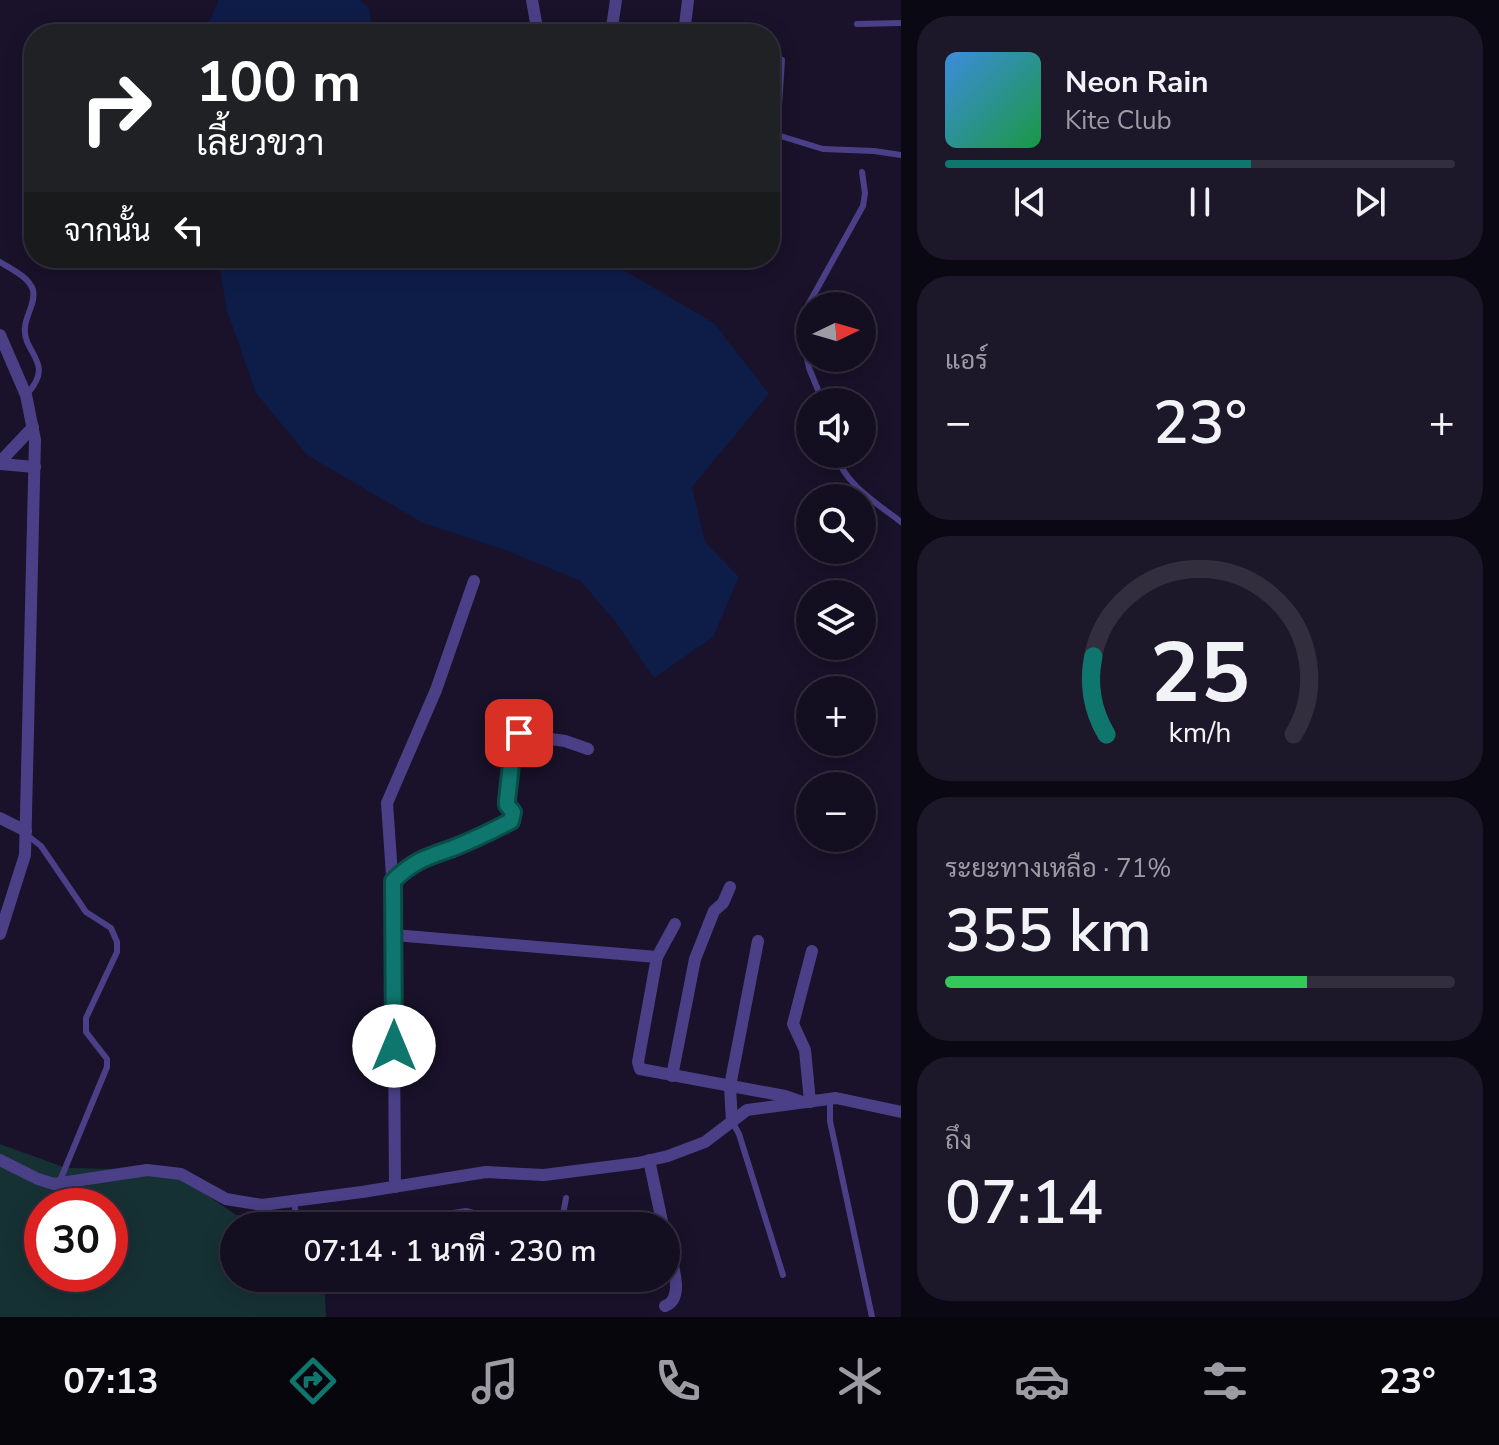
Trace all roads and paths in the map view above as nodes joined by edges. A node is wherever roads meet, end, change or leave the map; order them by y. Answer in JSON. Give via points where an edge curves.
{"nodes":[{"id":1,"x":532,"y":0,"type":"edge"},
{"id":2,"x":616,"y":0,"type":"edge"},
{"id":3,"x":688,"y":0,"type":"edge"},
{"id":4,"x":901,"y":23,"type":"edge"},
{"id":5,"x":536,"y":24,"type":"edge"},
{"id":6,"x":612,"y":24,"type":"edge"},
{"id":7,"x":685,"y":24,"type":"edge"},
{"id":8,"x":857,"y":24,"type":"dead end"},
{"id":9,"x":782,"y":60,"type":"dead end"},
{"id":10,"x":780,"y":90,"type":"edge"},
{"id":11,"x":780,"y":136,"type":"edge"},
{"id":12,"x":901,"y":155,"type":"edge"},
{"id":13,"x":862,"y":172,"type":"dead end"},
{"id":14,"x":0,"y":262,"type":"edge"},
{"id":15,"x":0,"y":335,"type":"edge"},
{"id":16,"x":817,"y":388,"type":"edge"},
{"id":17,"x":26,"y":395,"type":"junction"},
{"id":18,"x":33,"y":427,"type":"junction"},
{"id":19,"x":0,"y":463,"type":"edge"},
{"id":20,"x":35,"y":467,"type":"junction"},
{"id":21,"x":843,"y":468,"type":"edge"},
{"id":22,"x":901,"y":522,"type":"edge"},
{"id":23,"x":474,"y":581,"type":"dead end"},
{"id":24,"x":588,"y":749,"type":"dead end"},
{"id":25,"x":0,"y":818,"type":"edge"},
{"id":26,"x":26,"y":832,"type":"junction"},
{"id":27,"x":393,"y":881,"type":"junction"},
{"id":28,"x":730,"y":887,"type":"dead end"},
{"id":29,"x":6,"y":896,"type":"edge"},
{"id":30,"x":675,"y":924,"type":"dead end"},
{"id":31,"x":0,"y":934,"type":"edge"},
{"id":32,"x":394,"y":935,"type":"junction"},
{"id":33,"x":758,"y":941,"type":"dead end"},
{"id":34,"x":812,"y":951,"type":"dead end"},
{"id":35,"x":657,"y":957,"type":"junction"},
{"id":36,"x":672,"y":1076,"type":"junction"},
{"id":37,"x":730,"y":1086,"type":"junction"},
{"id":38,"x":830,"y":1099,"type":"junction"},
{"id":39,"x":807,"y":1102,"type":"junction"},
{"id":40,"x":901,"y":1112,"type":"edge"},
{"id":41,"x":732,"y":1122,"type":"junction"},
{"id":42,"x":0,"y":1160,"type":"edge"},
{"id":43,"x":649,"y":1160,"type":"junction"},
{"id":44,"x":59,"y":1183,"type":"junction"},
{"id":45,"x":395,"y":1187,"type":"junction"},
{"id":46,"x":566,"y":1198,"type":"dead end"},
{"id":47,"x":294,"y":1201,"type":"junction"},
{"id":48,"x":296,"y":1212,"type":"edge"},
{"id":49,"x":564,"y":1212,"type":"edge"},
{"id":50,"x":660,"y":1212,"type":"edge"},
{"id":51,"x":783,"y":1275,"type":"dead end"},
{"id":52,"x":676,"y":1292,"type":"edge"},
{"id":53,"x":665,"y":1306,"type":"dead end"},
{"id":54,"x":872,"y":1317,"type":"edge"}],
"edges":[{"from":1,"to":5,"type":"street"},
{"from":2,"to":6,"type":"street"},
{"from":3,"to":7,"type":"street"},
{"from":4,"to":8,"type":"lane"},
{"from":9,"to":10,"type":"lane"},
{"from":11,"to":12,"type":"lane","via":[[823,149]]},
{"from":13,"to":16,"type":"lane","via":[[863,206],[808,305],[802,335]]},
{"from":14,"to":17,"type":"lane","via":[[33,290],[24,330],[38,376]]},
{"from":15,"to":17,"type":"street"},
{"from":17,"to":18,"type":"street"},
{"from":18,"to":19,"type":"street"},
{"from":18,"to":20,"type":"street"},
{"from":19,"to":20,"type":"street"},
{"from":20,"to":26,"type":"street"},
{"from":21,"to":22,"type":"lane","via":[[852,483]]},
{"from":23,"to":27,"type":"street","via":[[436,690],[387,803]]},
{"from":24,"to":27,"type":"street","via":[[516,734],[507,801],[511,821],[424,858]]},
{"from":25,"to":26,"type":"street"},
{"from":26,"to":29,"type":"street","via":[[25,855]]},
{"from":26,"to":44,"type":"lane","via":[[86,912],[111,928],[117,942],[86,1018],[86,1032],[107,1059],[107,1067]]},
{"from":27,"to":32,"type":"street"},
{"from":28,"to":36,"type":"street","via":[[695,959]]},
{"from":29,"to":31,"type":"street"},
{"from":30,"to":35,"type":"street"},
{"from":32,"to":35,"type":"street"},
{"from":32,"to":45,"type":"street"},
{"from":33,"to":37,"type":"street"},
{"from":34,"to":39,"type":"street","via":[[793,1024],[805,1050]]},
{"from":35,"to":36,"type":"street","via":[[638,1062],[640,1069]]},
{"from":36,"to":37,"type":"street"},
{"from":37,"to":39,"type":"street"},
{"from":37,"to":41,"type":"street"},
{"from":38,"to":39,"type":"street"},
{"from":38,"to":40,"type":"street"},
{"from":38,"to":54,"type":"lane","via":[[830,1121]]},
{"from":39,"to":41,"type":"street","via":[[747,1110]]},
{"from":41,"to":43,"type":"street","via":[[705,1142]]},
{"from":41,"to":51,"type":"lane"},
{"from":42,"to":44,"type":"street"},
{"from":43,"to":45,"type":"street","via":[[544,1175],[486,1172]]},
{"from":43,"to":50,"type":"street"},
{"from":44,"to":47,"type":"street","via":[[147,1170],[181,1174],[226,1199],[262,1205]]},
{"from":45,"to":47,"type":"street"},
{"from":46,"to":49,"type":"lane"},
{"from":47,"to":48,"type":"lane"},
{"from":52,"to":53,"type":"street"}]}
